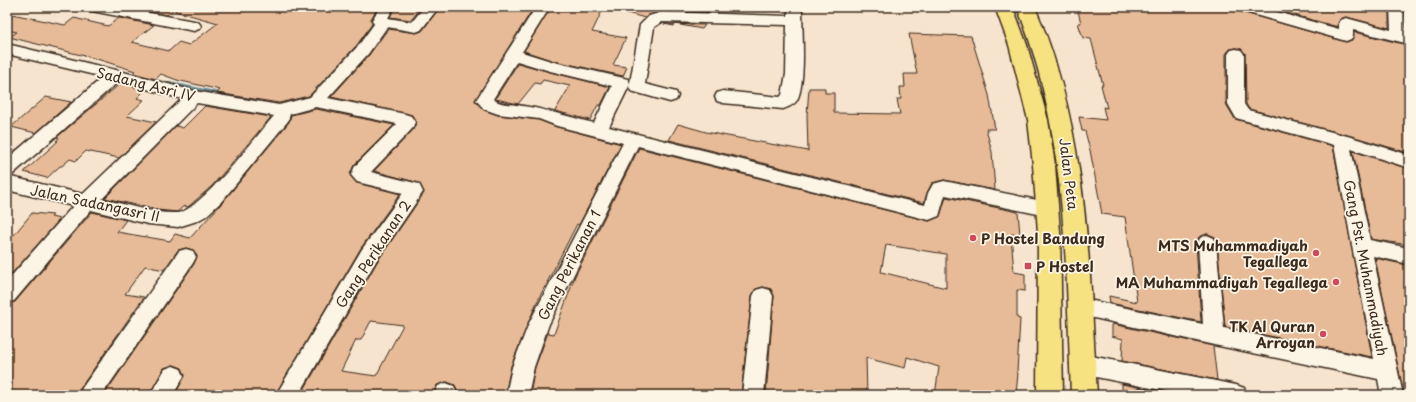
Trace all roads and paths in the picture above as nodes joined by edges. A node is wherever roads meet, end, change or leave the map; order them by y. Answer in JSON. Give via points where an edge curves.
{"nodes":[{"id":1,"x":92,"y":7,"type":"edge"},
{"id":2,"x":387,"y":7,"type":"edge"},
{"id":3,"x":432,"y":7,"type":"edge"},
{"id":4,"x":543,"y":7,"type":"edge"},
{"id":5,"x":1004,"y":7,"type":"edge"},
{"id":6,"x":1026,"y":7,"type":"edge"},
{"id":7,"x":1243,"y":7,"type":"edge"},
{"id":8,"x":1397,"y":7,"type":"edge"},
{"id":9,"x":795,"y":14,"type":"edge"},
{"id":10,"x":383,"y":22,"type":"junction"},
{"id":11,"x":194,"y":26,"type":"dead end"},
{"id":12,"x":1404,"y":38,"type":"edge"},
{"id":13,"x":7,"y":50,"type":"edge"},
{"id":14,"x":514,"y":54,"type":"junction"},
{"id":15,"x":1236,"y":54,"type":"dead end"},
{"id":16,"x":116,"y":75,"type":"junction"},
{"id":17,"x":670,"y":96,"type":"dead end"},
{"id":18,"x":194,"y":97,"type":"junction"},
{"id":19,"x":723,"y":97,"type":"dead end"},
{"id":20,"x":316,"y":101,"type":"junction"},
{"id":21,"x":283,"y":111,"type":"junction"},
{"id":22,"x":599,"y":131,"type":"junction"},
{"id":23,"x":633,"y":139,"type":"junction"},
{"id":24,"x":1342,"y":141,"type":"junction"},
{"id":25,"x":1409,"y":162,"type":"edge"},
{"id":26,"x":7,"y":168,"type":"edge"},
{"id":27,"x":7,"y":183,"type":"edge"},
{"id":28,"x":86,"y":203,"type":"junction"},
{"id":29,"x":1047,"y":209,"type":"junction"},
{"id":30,"x":1207,"y":243,"type":"dead end"},
{"id":31,"x":1361,"y":246,"type":"junction"},
{"id":32,"x":1409,"y":256,"type":"edge"},
{"id":33,"x":186,"y":257,"type":"dead end"},
{"id":34,"x":7,"y":295,"type":"edge"},
{"id":35,"x":763,"y":296,"type":"dead end"},
{"id":36,"x":1079,"y":307,"type":"junction"},
{"id":37,"x":1214,"y":336,"type":"junction"},
{"id":38,"x":1081,"y":364,"type":"junction"},
{"id":39,"x":1387,"y":371,"type":"junction"},
{"id":40,"x":173,"y":376,"type":"dead end"},
{"id":41,"x":90,"y":395,"type":"edge"},
{"id":42,"x":161,"y":395,"type":"edge"},
{"id":43,"x":287,"y":395,"type":"edge"},
{"id":44,"x":517,"y":395,"type":"edge"},
{"id":45,"x":753,"y":395,"type":"edge"},
{"id":46,"x":1050,"y":395,"type":"edge"},
{"id":47,"x":1084,"y":395,"type":"edge"},
{"id":48,"x":1236,"y":395,"type":"edge"},
{"id":49,"x":1392,"y":395,"type":"edge"}],
"edges":[{"from":1,"to":11,"type":"street"},
{"from":2,"to":10,"type":"street","via":[[379,20]]},
{"from":3,"to":10,"type":"street","via":[[416,27]]},
{"from":4,"to":14,"type":"street"},
{"from":5,"to":29,"type":"main road","name":"Jalan Peta","via":[[1018,45],[1038,120]]},
{"from":6,"to":36,"type":"main road","name":"Jalan Peta","via":[[1039,38],[1063,131],[1076,229]]},
{"from":7,"to":12,"type":"street","via":[[1346,36],[1346,24]]},
{"from":8,"to":12,"type":"street"},
{"from":9,"to":17,"type":"street","via":[[654,19],[646,25],[637,86]]},
{"from":9,"to":19,"type":"street","via":[[794,74],[790,98],[783,103]]},
{"from":10,"to":20,"type":"street","via":[[363,50]]},
{"from":13,"to":16,"type":"street","name":"Sadang Asri IV"},
{"from":14,"to":22,"type":"street","via":[[550,66],[622,83]]},
{"from":14,"to":22,"type":"street","via":[[484,100],[488,104],[516,111],[544,113],[557,120]]},
{"from":15,"to":24,"type":"street","via":[[1236,104],[1242,114]]},
{"from":16,"to":18,"type":"street","name":"Sadang Asri IV"},
{"from":16,"to":26,"type":"street"},
{"from":18,"to":21,"type":"street","name":"Sadang Asri IV"},
{"from":18,"to":28,"type":"street"},
{"from":20,"to":21,"type":"street","name":"Gang Perikanan 2"},
{"from":20,"to":43,"type":"street","name":"Gang Perikanan 2","via":[[405,120],[406,124],[360,175],[414,192],[369,255]]},
{"from":21,"to":28,"type":"street","name":"Jalan Sadangasri II","via":[[215,196],[191,216],[178,220],[148,217]]},
{"from":22,"to":23,"type":"street"},
{"from":23,"to":29,"type":"street","via":[[928,213],[933,211],[939,189],[944,188]]},
{"from":23,"to":44,"type":"street","name":"Gang Perikanan 1","via":[[540,323],[523,368]]},
{"from":24,"to":25,"type":"street"},
{"from":24,"to":31,"type":"street","name":"Gang Pst. Muhammadiyah"},
{"from":27,"to":28,"type":"street","name":"Jalan Sadangasri II"},
{"from":28,"to":34,"type":"street"},
{"from":29,"to":46,"type":"main road","name":"Jalan Peta"},
{"from":30,"to":37,"type":"street"},
{"from":31,"to":32,"type":"street"},
{"from":31,"to":39,"type":"street","name":"Gang Pst. Muhammadiyah"},
{"from":33,"to":41,"type":"street"},
{"from":35,"to":45,"type":"street"},
{"from":36,"to":37,"type":"street"},
{"from":36,"to":38,"type":"main road","name":"Jalan Peta"},
{"from":37,"to":39,"type":"street"},
{"from":38,"to":47,"type":"main road","name":"Jalan Peta"},
{"from":38,"to":48,"type":"street"},
{"from":39,"to":49,"type":"street","name":"Gang Pst. Muhammadiyah"},
{"from":40,"to":42,"type":"street"}]}
